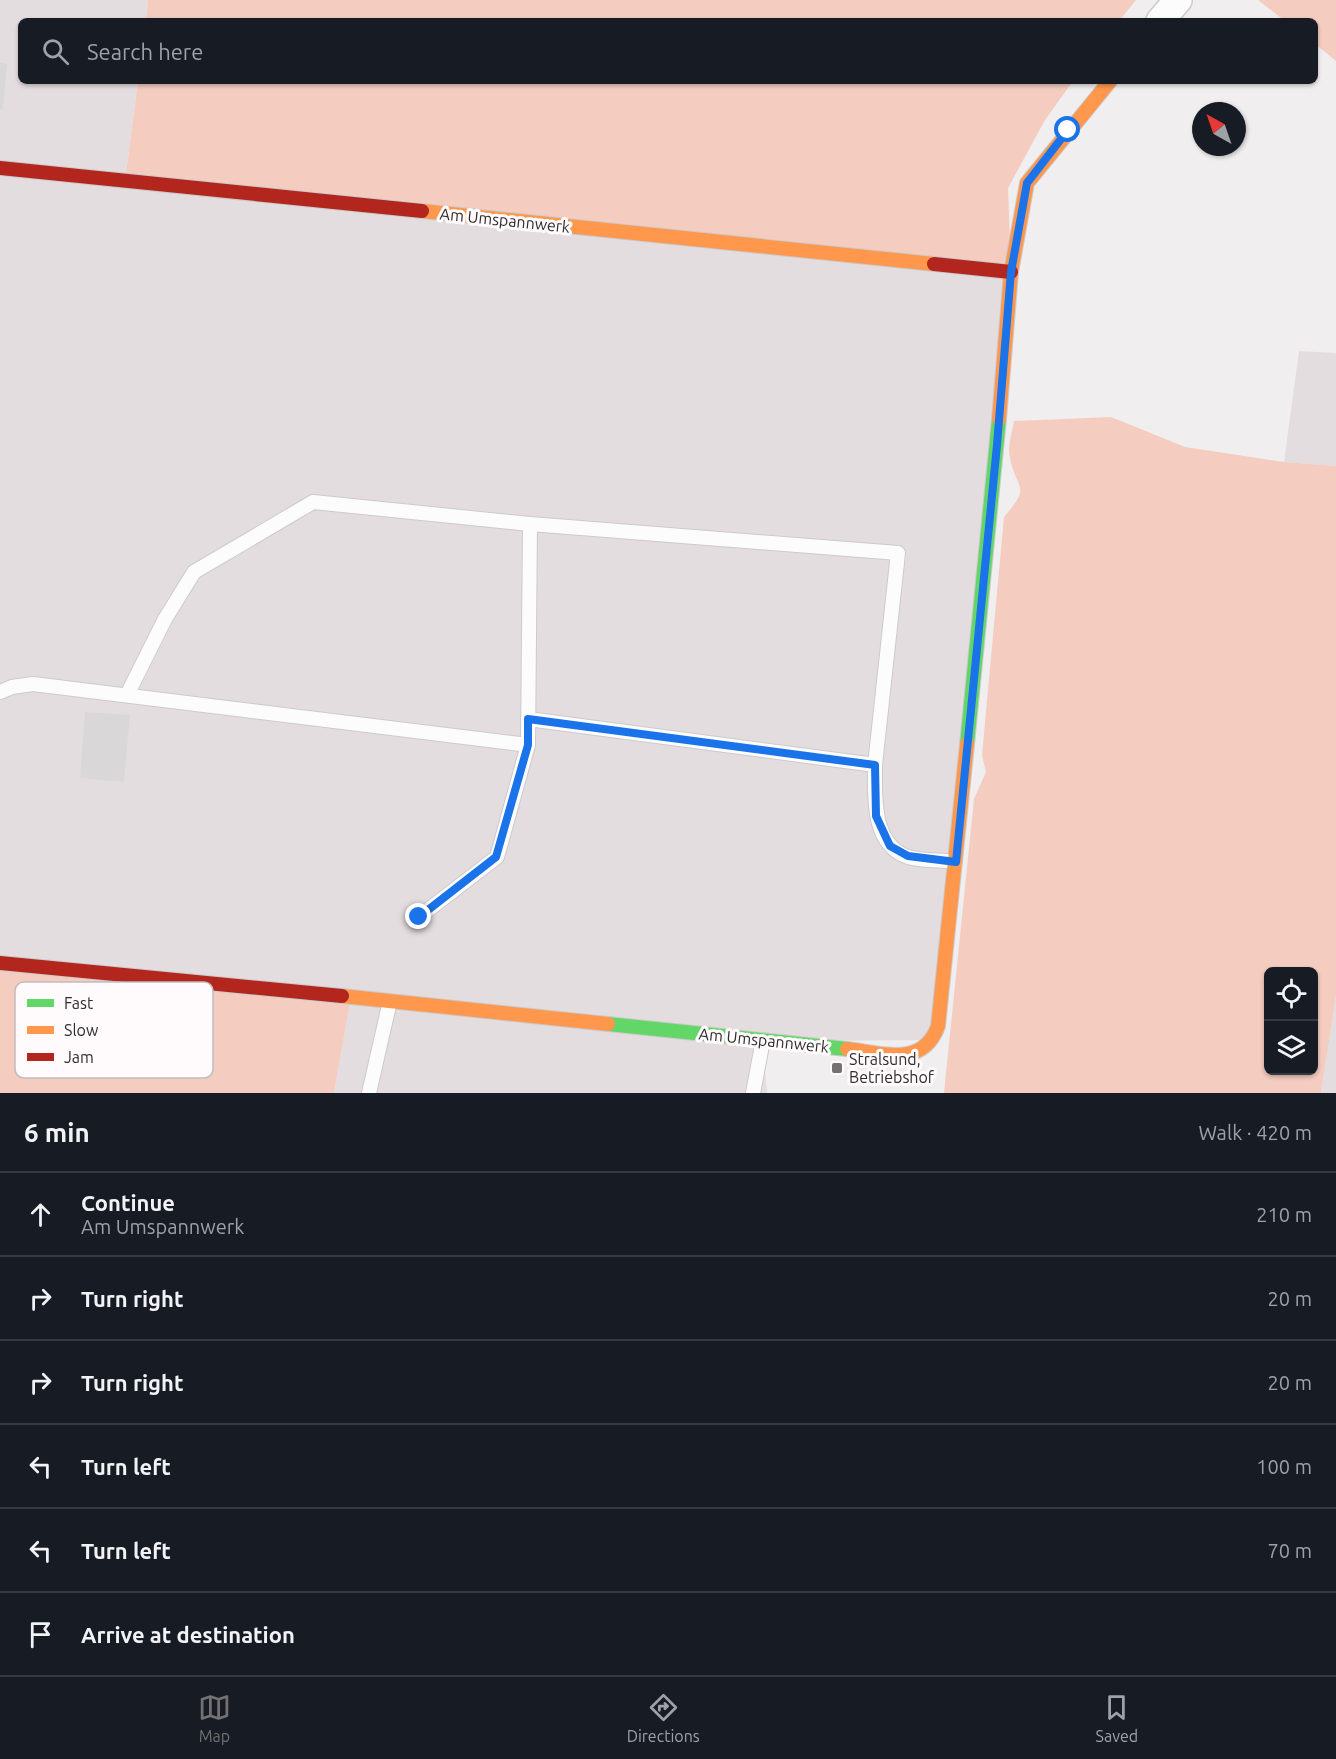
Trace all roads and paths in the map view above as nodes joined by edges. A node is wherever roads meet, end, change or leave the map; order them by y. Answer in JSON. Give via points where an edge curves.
{"nodes":[{"id":1,"x":1178,"y":0,"type":"edge"},
{"id":2,"x":1163,"y":18,"type":"edge"},
{"id":3,"x":1108,"y":84,"type":"edge"},
{"id":4,"x":0,"y":168,"type":"edge"},
{"id":5,"x":1011,"y":272,"type":"junction"},
{"id":6,"x":530,"y":524,"type":"junction"},
{"id":7,"x":0,"y":692,"type":"edge"},
{"id":8,"x":127,"y":695,"type":"junction"},
{"id":9,"x":528,"y":719,"type":"junction"},
{"id":10,"x":528,"y":745,"type":"junction"},
{"id":11,"x":875,"y":765,"type":"junction"},
{"id":12,"x":956,"y":862,"type":"junction"},
{"id":13,"x":419,"y":917,"type":"dead end"},
{"id":14,"x":0,"y":963,"type":"edge"},
{"id":15,"x":195,"y":982,"type":"edge"},
{"id":16,"x":213,"y":984,"type":"edge"},
{"id":17,"x":390,"y":1001,"type":"junction"},
{"id":18,"x":763,"y":1040,"type":"junction"},
{"id":19,"x":369,"y":1093,"type":"edge"},
{"id":20,"x":753,"y":1093,"type":"edge"}],
"edges":[{"from":1,"to":2,"type":"street"},
{"from":3,"to":5,"type":"street","name":"Am Umspannwerk","via":[[1027,183]]},
{"from":4,"to":5,"type":"street","name":"Am Umspannwerk"},
{"from":5,"to":12,"type":"street","name":"Am Umspannwerk"},
{"from":6,"to":8,"type":"lane","via":[[314,502],[194,572]]},
{"from":6,"to":9,"type":"lane"},
{"from":6,"to":11,"type":"lane","via":[[898,553]]},
{"from":7,"to":8,"type":"lane","via":[[33,684]]},
{"from":8,"to":10,"type":"lane"},
{"from":9,"to":10,"type":"lane"},
{"from":9,"to":11,"type":"lane"},
{"from":10,"to":13,"type":"lane","via":[[496,857]]},
{"from":11,"to":12,"type":"lane","via":[[876,816],[890,846],[908,856]]},
{"from":12,"to":18,"type":"street","name":"Am Umspannwerk","via":[[938,1026],[933,1040],[922,1051],[904,1055]]},
{"from":14,"to":15,"type":"street","name":"Am Umspannwerk"},
{"from":16,"to":17,"type":"street","name":"Am Umspannwerk"},
{"from":17,"to":18,"type":"street","name":"Am Umspannwerk"},
{"from":17,"to":19,"type":"lane"},
{"from":18,"to":20,"type":"lane"}]}
